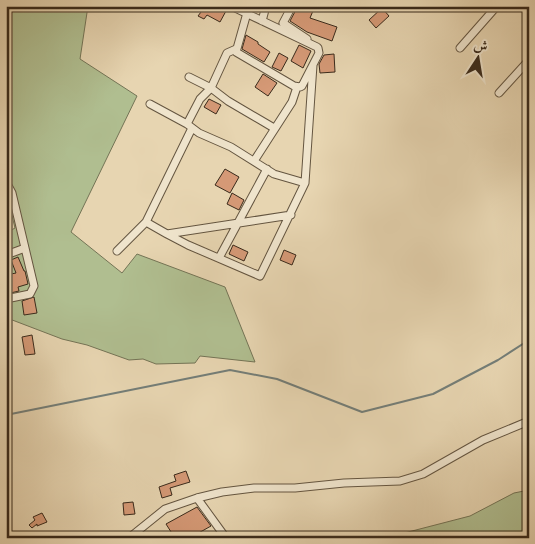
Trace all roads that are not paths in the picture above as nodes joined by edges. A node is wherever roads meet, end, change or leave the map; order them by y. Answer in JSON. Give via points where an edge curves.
{"nodes":[{"id":1,"x":231,"y":6,"type":"edge"},
{"id":2,"x":266,"y":6,"type":"edge"},
{"id":3,"x":292,"y":6,"type":"edge"},
{"id":4,"x":497,"y":6,"type":"edge"},
{"id":5,"x":246,"y":13,"type":"junction"},
{"id":6,"x":262,"y":20,"type":"junction"},
{"id":7,"x":315,"y":46,"type":"junction"},
{"id":8,"x":460,"y":48,"type":"dead end"},
{"id":9,"x":236,"y":50,"type":"junction"},
{"id":10,"x":529,"y":60,"type":"edge"},
{"id":11,"x":313,"y":65,"type":"junction"},
{"id":12,"x":189,"y":77,"type":"dead end"},
{"id":13,"x":210,"y":88,"type":"junction"},
{"id":14,"x":296,"y":88,"type":"junction"},
{"id":15,"x":499,"y":93,"type":"dead end"},
{"id":16,"x":150,"y":104,"type":"dead end"},
{"id":17,"x":190,"y":126,"type":"junction"},
{"id":18,"x":274,"y":128,"type":"junction"},
{"id":19,"x":254,"y":161,"type":"junction"},
{"id":20,"x":267,"y":169,"type":"junction"},
{"id":21,"x":6,"y":182,"type":"edge"},
{"id":22,"x":305,"y":183,"type":"junction"},
{"id":23,"x":291,"y":215,"type":"junction"},
{"id":24,"x":146,"y":222,"type":"junction"},
{"id":25,"x":238,"y":222,"type":"junction"},
{"id":26,"x":167,"y":234,"type":"junction"},
{"id":27,"x":25,"y":248,"type":"junction"},
{"id":28,"x":117,"y":251,"type":"dead end"},
{"id":29,"x":6,"y":255,"type":"edge"},
{"id":30,"x":219,"y":258,"type":"junction"},
{"id":31,"x":6,"y":299,"type":"edge"},
{"id":32,"x":529,"y":421,"type":"edge"},
{"id":33,"x":197,"y":498,"type":"junction"},
{"id":34,"x":128,"y":538,"type":"edge"},
{"id":35,"x":226,"y":538,"type":"edge"}],
"edges":[{"from":1,"to":5,"type":"street"},
{"from":2,"to":6,"type":"street"},
{"from":3,"to":7,"type":"street","via":[[283,23]]},
{"from":4,"to":8,"type":"street"},
{"from":5,"to":6,"type":"street"},
{"from":5,"to":9,"type":"street"},
{"from":6,"to":7,"type":"street"},
{"from":7,"to":11,"type":"street","via":[[319,53]]},
{"from":9,"to":13,"type":"street","via":[[227,53]]},
{"from":9,"to":14,"type":"street"},
{"from":10,"to":15,"type":"street"},
{"from":11,"to":14,"type":"street","via":[[302,86]]},
{"from":11,"to":22,"type":"street"},
{"from":12,"to":13,"type":"street"},
{"from":13,"to":17,"type":"street","via":[[200,99]]},
{"from":13,"to":18,"type":"street"},
{"from":14,"to":18,"type":"street","via":[[292,102]]},
{"from":16,"to":17,"type":"street"},
{"from":17,"to":19,"type":"street"},
{"from":17,"to":24,"type":"street"},
{"from":18,"to":19,"type":"street"},
{"from":19,"to":20,"type":"street"},
{"from":20,"to":22,"type":"street"},
{"from":20,"to":25,"type":"street"},
{"from":21,"to":27,"type":"street","via":[[12,193]]},
{"from":22,"to":23,"type":"street"},
{"from":23,"to":25,"type":"street"},
{"from":23,"to":30,"type":"street","via":[[260,276]]},
{"from":24,"to":26,"type":"street"},
{"from":24,"to":28,"type":"street"},
{"from":25,"to":26,"type":"street"},
{"from":25,"to":30,"type":"street"},
{"from":26,"to":30,"type":"street"},
{"from":27,"to":29,"type":"street"},
{"from":27,"to":31,"type":"street","via":[[34,281],[32,291]]},
{"from":32,"to":33,"type":"street","via":[[498,432],[413,478],[295,488],[239,489]]},
{"from":33,"to":34,"type":"street","via":[[165,509]]},
{"from":33,"to":35,"type":"street"}]}
